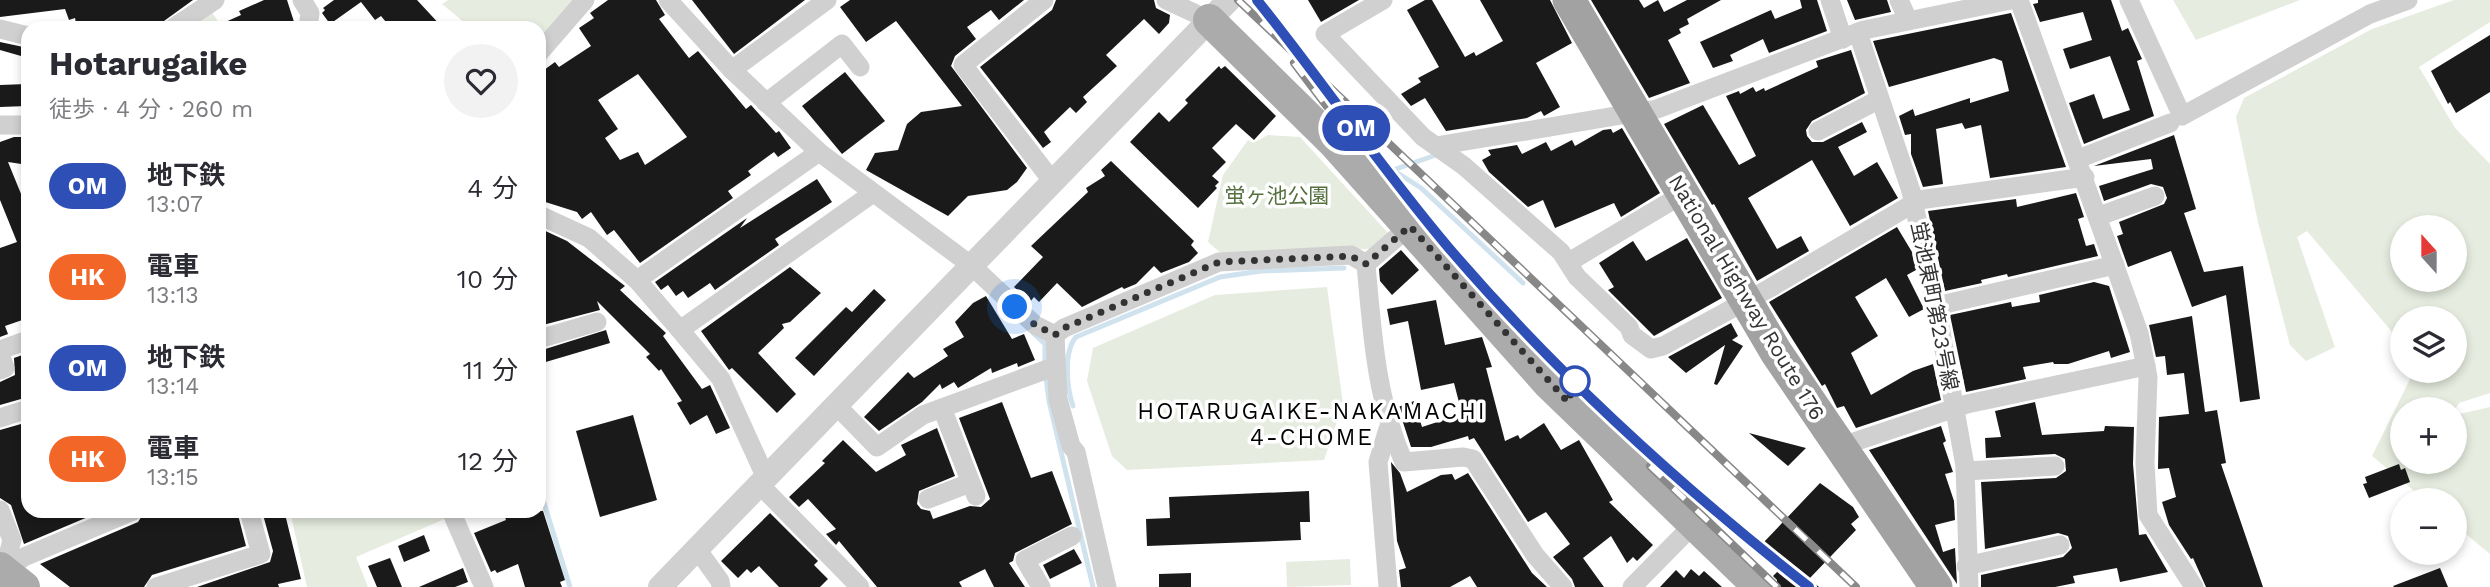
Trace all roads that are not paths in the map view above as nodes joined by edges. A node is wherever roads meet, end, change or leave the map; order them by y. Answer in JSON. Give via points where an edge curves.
{"nodes":[{"id":1,"x":215,"y":0,"type":"edge"},
{"id":2,"x":585,"y":0,"type":"edge"},
{"id":3,"x":668,"y":0,"type":"edge"},
{"id":4,"x":827,"y":0,"type":"edge"},
{"id":5,"x":1044,"y":0,"type":"edge"},
{"id":6,"x":1166,"y":0,"type":"edge"},
{"id":7,"x":1569,"y":0,"type":"edge"},
{"id":8,"x":1830,"y":0,"type":"edge"},
{"id":9,"x":1899,"y":0,"type":"edge"},
{"id":10,"x":2011,"y":0,"type":"edge"},
{"id":11,"x":2019,"y":0,"type":"edge"},
{"id":12,"x":2129,"y":0,"type":"edge"},
{"id":13,"x":2408,"y":0,"type":"edge"},
{"id":14,"x":1380,"y":1,"type":"edge"},
{"id":15,"x":309,"y":3,"type":"edge"},
{"id":16,"x":1949,"y":6,"type":"edge"},
{"id":17,"x":1219,"y":10,"type":"edge"},
{"id":18,"x":1908,"y":20,"type":"junction"},
{"id":19,"x":184,"y":21,"type":"edge"},
{"id":20,"x":309,"y":21,"type":"edge"},
{"id":21,"x":0,"y":29,"type":"edge"},
{"id":22,"x":21,"y":34,"type":"edge"},
{"id":23,"x":1850,"y":36,"type":"junction"},
{"id":24,"x":546,"y":45,"type":"edge"},
{"id":25,"x":860,"y":67,"type":"dead end"},
{"id":26,"x":732,"y":70,"type":"junction"},
{"id":27,"x":1878,"y":100,"type":"junction"},
{"id":28,"x":766,"y":103,"type":"junction"},
{"id":29,"x":1635,"y":111,"type":"junction"},
{"id":30,"x":2170,"y":123,"type":"dead end"},
{"id":31,"x":0,"y":125,"type":"edge"},
{"id":32,"x":21,"y":125,"type":"edge"},
{"id":33,"x":1818,"y":131,"type":"dead end"},
{"id":34,"x":1436,"y":146,"type":"junction"},
{"id":35,"x":819,"y":152,"type":"junction"},
{"id":36,"x":2078,"y":159,"type":"junction"},
{"id":37,"x":2085,"y":177,"type":"junction"},
{"id":38,"x":1053,"y":182,"type":"junction"},
{"id":39,"x":873,"y":193,"type":"junction"},
{"id":40,"x":1683,"y":194,"type":"junction"},
{"id":41,"x":2155,"y":196,"type":"dead end"},
{"id":42,"x":1913,"y":202,"type":"junction"},
{"id":43,"x":2099,"y":216,"type":"junction"},
{"id":44,"x":546,"y":218,"type":"edge"},
{"id":45,"x":1410,"y":226,"type":"junction"},
{"id":46,"x":1569,"y":262,"type":"junction"},
{"id":47,"x":1366,"y":264,"type":"junction"},
{"id":48,"x":2115,"y":265,"type":"junction"},
{"id":49,"x":972,"y":266,"type":"junction"},
{"id":50,"x":637,"y":280,"type":"junction"},
{"id":51,"x":1747,"y":301,"type":"junction"},
{"id":52,"x":1936,"y":306,"type":"junction"},
{"id":53,"x":597,"y":322,"type":"dead end"},
{"id":54,"x":681,"y":330,"type":"junction"},
{"id":55,"x":1055,"y":335,"type":"junction"},
{"id":56,"x":546,"y":337,"type":"edge"},
{"id":57,"x":21,"y":343,"type":"edge"},
{"id":58,"x":0,"y":352,"type":"edge"},
{"id":59,"x":1056,"y":366,"type":"junction"},
{"id":60,"x":2146,"y":366,"type":"junction"},
{"id":61,"x":0,"y":370,"type":"edge"},
{"id":62,"x":836,"y":405,"type":"junction"},
{"id":63,"x":942,"y":408,"type":"junction"},
{"id":64,"x":1955,"y":408,"type":"junction"},
{"id":65,"x":21,"y":411,"type":"edge"},
{"id":66,"x":0,"y":418,"type":"edge"},
{"id":67,"x":1388,"y":429,"type":"junction"},
{"id":68,"x":1839,"y":447,"type":"junction"},
{"id":69,"x":2055,"y":466,"type":"dead end"},
{"id":70,"x":1965,"y":471,"type":"junction"},
{"id":71,"x":763,"y":482,"type":"junction"},
{"id":72,"x":928,"y":499,"type":"dead end"},
{"id":73,"x":0,"y":510,"type":"edge"},
{"id":74,"x":116,"y":518,"type":"edge"},
{"id":75,"x":251,"y":518,"type":"edge"},
{"id":76,"x":454,"y":518,"type":"edge"},
{"id":77,"x":1693,"y":524,"type":"junction"},
{"id":78,"x":1072,"y":536,"type":"dead end"},
{"id":79,"x":2060,"y":545,"type":"dead end"},
{"id":80,"x":697,"y":550,"type":"junction"},
{"id":81,"x":1966,"y":566,"type":"junction"},
{"id":82,"x":9,"y":576,"type":"edge"},
{"id":83,"x":193,"y":582,"type":"edge"},
{"id":84,"x":156,"y":587,"type":"edge"},
{"id":85,"x":484,"y":587,"type":"edge"},
{"id":86,"x":660,"y":587,"type":"edge"},
{"id":87,"x":721,"y":587,"type":"edge"},
{"id":88,"x":860,"y":587,"type":"edge"},
{"id":89,"x":1041,"y":587,"type":"edge"},
{"id":90,"x":1107,"y":587,"type":"edge"},
{"id":91,"x":1388,"y":587,"type":"edge"},
{"id":92,"x":1563,"y":587,"type":"edge"},
{"id":93,"x":1632,"y":587,"type":"edge"},
{"id":94,"x":1759,"y":587,"type":"edge"},
{"id":95,"x":1936,"y":587,"type":"edge"},
{"id":96,"x":1969,"y":587,"type":"edge"},
{"id":97,"x":2194,"y":587,"type":"edge"}],
"edges":[{"from":1,"to":19,"type":"street"},
{"from":2,"to":24,"type":"street"},
{"from":3,"to":26,"type":"street"},
{"from":4,"to":26,"type":"street"},
{"from":5,"to":38,"type":"street","via":[[963,65]]},
{"from":6,"to":17,"type":"street"},
{"from":7,"to":29,"type":"highway","name":"National Highway Route 176"},
{"from":8,"to":23,"type":"street","name":"蛍池東町第23号線"},
{"from":9,"to":18,"type":"street"},
{"from":10,"to":16,"type":"street"},
{"from":11,"to":36,"type":"street"},
{"from":12,"to":13,"type":"street","via":[[2182,116],[2370,15]]},
{"from":14,"to":34,"type":"street","via":[[1325,34]]},
{"from":15,"to":20,"type":"street"},
{"from":16,"to":18,"type":"street"},
{"from":17,"to":38,"type":"street"},
{"from":17,"to":45,"type":"main road"},
{"from":18,"to":23,"type":"street"},
{"from":21,"to":22,"type":"street"},
{"from":23,"to":27,"type":"street","name":"蛍池東町第23号線"},
{"from":23,"to":29,"type":"street","via":[[1657,109]]},
{"from":25,"to":28,"type":"street","via":[[842,44]]},
{"from":26,"to":28,"type":"street"},
{"from":27,"to":33,"type":"street"},
{"from":27,"to":42,"type":"street","name":"蛍池東町第23号線"},
{"from":28,"to":35,"type":"street"},
{"from":29,"to":34,"type":"street"},
{"from":29,"to":40,"type":"highway","name":"National Highway Route 176"},
{"from":30,"to":36,"type":"street"},
{"from":31,"to":32,"type":"street"},
{"from":34,"to":46,"type":"street"},
{"from":35,"to":39,"type":"street"},
{"from":35,"to":50,"type":"street"},
{"from":36,"to":37,"type":"street"},
{"from":37,"to":42,"type":"street"},
{"from":37,"to":43,"type":"street"},
{"from":38,"to":49,"type":"street"},
{"from":39,"to":49,"type":"street"},
{"from":39,"to":54,"type":"street"},
{"from":40,"to":46,"type":"street"},
{"from":40,"to":51,"type":"highway","name":"National Highway Route 176"},
{"from":41,"to":43,"type":"street"},
{"from":42,"to":51,"type":"street"},
{"from":42,"to":52,"type":"street","name":"蛍池東町第23号線"},
{"from":43,"to":48,"type":"street"},
{"from":44,"to":50,"type":"street","via":[[589,238]]},
{"from":45,"to":47,"type":"street"},
{"from":45,"to":77,"type":"main road","via":[[1549,384]]},
{"from":46,"to":51,"type":"street","via":[[1577,277],[1651,349]]},
{"from":47,"to":55,"type":"street","via":[[1351,256],[1219,262]]},
{"from":47,"to":67,"type":"street"},
{"from":48,"to":52,"type":"street"},
{"from":48,"to":60,"type":"street"},
{"from":49,"to":55,"type":"street","via":[[1035,325]]},
{"from":49,"to":62,"type":"street"},
{"from":50,"to":54,"type":"street"},
{"from":51,"to":68,"type":"highway","name":"National Highway Route 176"},
{"from":52,"to":64,"type":"street","name":"蛍池東町第23号線"},
{"from":53,"to":56,"type":"street"},
{"from":54,"to":71,"type":"street","via":[[721,379]]},
{"from":55,"to":59,"type":"street"},
{"from":57,"to":58,"type":"street"},
{"from":58,"to":61,"type":"street","via":[[5,368]]},
{"from":59,"to":63,"type":"street"},
{"from":59,"to":90,"type":"street","via":[[1059,405],[1076,452]]},
{"from":60,"to":64,"type":"street"},
{"from":60,"to":97,"type":"street","via":[[2148,515]]},
{"from":62,"to":63,"type":"street","via":[[877,447],[923,415]]},
{"from":62,"to":71,"type":"street"},
{"from":63,"to":72,"type":"street","via":[[973,489]]},
{"from":64,"to":68,"type":"street"},
{"from":64,"to":70,"type":"street","name":"蛍池東町第23号線"},
{"from":65,"to":66,"type":"street"},
{"from":67,"to":91,"type":"street","via":[[1378,462]]},
{"from":67,"to":92,"type":"street","via":[[1404,463],[1473,459],[1535,555]]},
{"from":68,"to":95,"type":"highway","name":"National Highway Route 176"},
{"from":69,"to":70,"type":"street"},
{"from":70,"to":81,"type":"street","name":"蛍池東町第23号線"},
{"from":71,"to":80,"type":"street"},
{"from":71,"to":88,"type":"street"},
{"from":73,"to":82,"type":"street","via":[[12,540]]},
{"from":74,"to":82,"type":"street","via":[[24,557]]},
{"from":75,"to":83,"type":"street","via":[[261,554]]},
{"from":76,"to":85,"type":"street"},
{"from":77,"to":93,"type":"street"},
{"from":77,"to":94,"type":"main road"},
{"from":78,"to":89,"type":"street","via":[[1025,560]]},
{"from":79,"to":81,"type":"street"},
{"from":80,"to":86,"type":"street"},
{"from":80,"to":87,"type":"street"},
{"from":81,"to":96,"type":"street","name":"蛍池東町第23号線"},
{"from":83,"to":84,"type":"street"}]}
